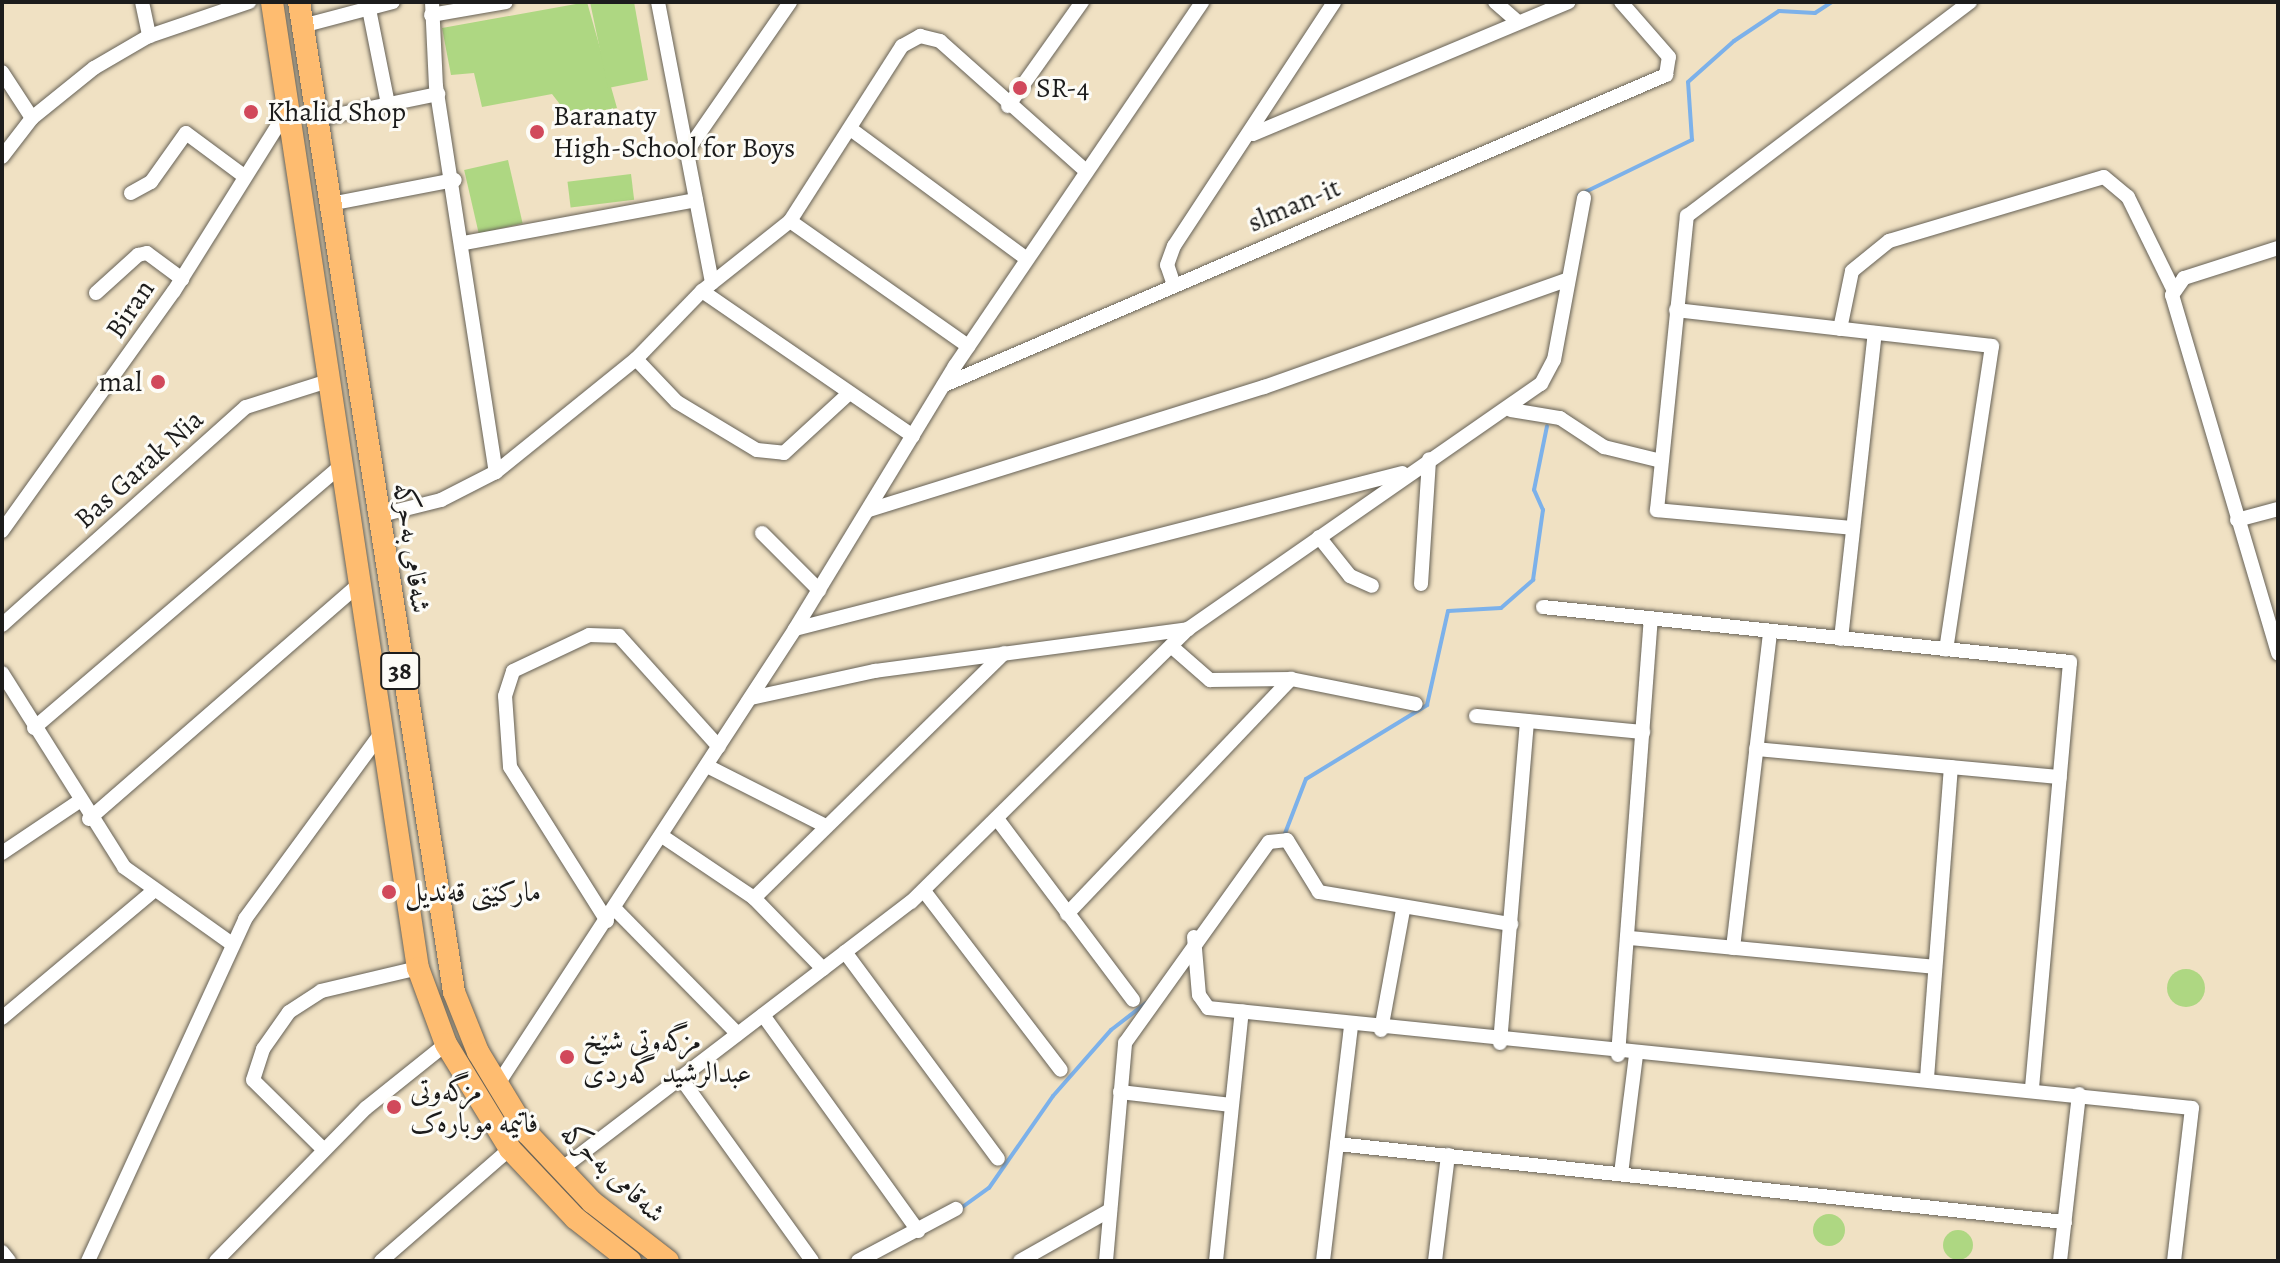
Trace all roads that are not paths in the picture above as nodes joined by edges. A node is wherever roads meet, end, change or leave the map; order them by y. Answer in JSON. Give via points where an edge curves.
{"nodes":[{"id":1,"x":142,"y":2,"type":"edge"},
{"id":2,"x":249,"y":2,"type":"edge"},
{"id":3,"x":272,"y":2,"type":"edge"},
{"id":4,"x":299,"y":2,"type":"edge"},
{"id":5,"x":393,"y":2,"type":"edge"},
{"id":6,"x":506,"y":2,"type":"edge"},
{"id":7,"x":658,"y":2,"type":"edge"},
{"id":8,"x":790,"y":2,"type":"edge"},
{"id":9,"x":1082,"y":2,"type":"edge"},
{"id":10,"x":1202,"y":2,"type":"edge"},
{"id":11,"x":1334,"y":2,"type":"edge"},
{"id":12,"x":1495,"y":2,"type":"edge"},
{"id":13,"x":1568,"y":2,"type":"edge"},
{"id":14,"x":1621,"y":2,"type":"edge"},
{"id":15,"x":1970,"y":2,"type":"edge"},
{"id":16,"x":432,"y":8,"type":"edge"},
{"id":17,"x":369,"y":9,"type":"junction"},
{"id":18,"x":1518,"y":22,"type":"junction"},
{"id":19,"x":302,"y":26,"type":"junction"},
{"id":20,"x":149,"y":36,"type":"junction"},
{"id":21,"x":2,"y":72,"type":"edge"},
{"id":22,"x":438,"y":94,"type":"junction"},
{"id":23,"x":388,"y":104,"type":"junction"},
{"id":24,"x":1008,"y":106,"type":"junction"},
{"id":25,"x":289,"y":108,"type":"junction"},
{"id":26,"x":32,"y":118,"type":"junction"},
{"id":27,"x":317,"y":119,"type":"junction"},
{"id":28,"x":852,"y":130,"type":"junction"},
{"id":29,"x":1253,"y":134,"type":"junction"},
{"id":30,"x":687,"y":151,"type":"junction"},
{"id":31,"x":2,"y":157,"type":"edge"},
{"id":32,"x":324,"y":159,"type":"junction"},
{"id":33,"x":299,"y":164,"type":"junction"},
{"id":34,"x":1086,"y":171,"type":"junction"},
{"id":35,"x":244,"y":176,"type":"junction"},
{"id":36,"x":455,"y":180,"type":"junction"},
{"id":37,"x":131,"y":193,"type":"dead end"},
{"id":38,"x":1584,"y":198,"type":"dead end"},
{"id":39,"x":696,"y":200,"type":"junction"},
{"id":40,"x":330,"y":204,"type":"junction"},
{"id":41,"x":790,"y":221,"type":"junction"},
{"id":42,"x":464,"y":243,"type":"junction"},
{"id":43,"x":2278,"y":248,"type":"edge"},
{"id":44,"x":1027,"y":259,"type":"junction"},
{"id":45,"x":182,"y":279,"type":"junction"},
{"id":46,"x":1566,"y":280,"type":"junction"},
{"id":47,"x":1174,"y":285,"type":"junction"},
{"id":48,"x":707,"y":287,"type":"junction"},
{"id":49,"x":2173,"y":289,"type":"junction"},
{"id":50,"x":96,"y":293,"type":"dead end"},
{"id":51,"x":1676,"y":310,"type":"junction"},
{"id":52,"x":1840,"y":329,"type":"junction"},
{"id":53,"x":1875,"y":333,"type":"junction"},
{"id":54,"x":968,"y":346,"type":"junction"},
{"id":55,"x":636,"y":359,"type":"junction"},
{"id":56,"x":328,"y":381,"type":"junction"},
{"id":57,"x":943,"y":385,"type":"junction"},
{"id":58,"x":847,"y":395,"type":"junction"},
{"id":59,"x":1511,"y":410,"type":"junction"},
{"id":60,"x":913,"y":436,"type":"junction"},
{"id":61,"x":1429,"y":459,"type":"junction"},
{"id":62,"x":1661,"y":461,"type":"junction"},
{"id":63,"x":341,"y":466,"type":"junction"},
{"id":64,"x":1410,"y":471,"type":"junction"},
{"id":65,"x":496,"y":472,"type":"junction"},
{"id":66,"x":2278,"y":509,"type":"edge"},
{"id":67,"x":869,"y":510,"type":"junction"},
{"id":68,"x":377,"y":516,"type":"junction"},
{"id":69,"x":2237,"y":520,"type":"junction"},
{"id":70,"x":1853,"y":528,"type":"junction"},
{"id":71,"x":2,"y":531,"type":"edge"},
{"id":72,"x":762,"y":533,"type":"dead end"},
{"id":73,"x":1319,"y":537,"type":"junction"},
{"id":74,"x":359,"y":584,"type":"junction"},
{"id":75,"x":1421,"y":584,"type":"dead end"},
{"id":76,"x":1372,"y":586,"type":"dead end"},
{"id":77,"x":819,"y":590,"type":"junction"},
{"id":78,"x":1543,"y":607,"type":"dead end"},
{"id":79,"x":1651,"y":619,"type":"junction"},
{"id":80,"x":2,"y":625,"type":"edge"},
{"id":81,"x":795,"y":629,"type":"junction"},
{"id":82,"x":1188,"y":629,"type":"junction"},
{"id":83,"x":1770,"y":631,"type":"junction"},
{"id":84,"x":1841,"y":639,"type":"junction"},
{"id":85,"x":1171,"y":646,"type":"junction"},
{"id":86,"x":1946,"y":650,"type":"junction"},
{"id":87,"x":1004,"y":653,"type":"junction"},
{"id":88,"x":2278,"y":654,"type":"edge"},
{"id":89,"x":2,"y":673,"type":"edge"},
{"id":90,"x":1291,"y":679,"type":"junction"},
{"id":91,"x":751,"y":698,"type":"junction"},
{"id":92,"x":1416,"y":704,"type":"dead end"},
{"id":93,"x":1476,"y":716,"type":"dead end"},
{"id":94,"x":1527,"y":721,"type":"junction"},
{"id":95,"x":34,"y":728,"type":"junction"},
{"id":96,"x":382,"y":732,"type":"junction"},
{"id":97,"x":1643,"y":732,"type":"junction"},
{"id":98,"x":719,"y":747,"type":"junction"},
{"id":99,"x":1756,"y":749,"type":"junction"},
{"id":100,"x":707,"y":766,"type":"junction"},
{"id":101,"x":1951,"y":767,"type":"junction"},
{"id":102,"x":2060,"y":777,"type":"junction"},
{"id":103,"x":78,"y":802,"type":"junction"},
{"id":104,"x":89,"y":819,"type":"junction"},
{"id":105,"x":998,"y":820,"type":"junction"},
{"id":106,"x":826,"y":826,"type":"junction"},
{"id":107,"x":662,"y":836,"type":"junction"},
{"id":108,"x":2,"y":853,"type":"edge"},
{"id":109,"x":924,"y":891,"type":"junction"},
{"id":110,"x":151,"y":893,"type":"junction"},
{"id":111,"x":754,"y":898,"type":"junction"},
{"id":112,"x":1403,"y":910,"type":"junction"},
{"id":113,"x":1067,"y":914,"type":"junction"},
{"id":114,"x":611,"y":915,"type":"junction"},
{"id":115,"x":1511,"y":924,"type":"junction"},
{"id":116,"x":1194,"y":937,"type":"junction"},
{"id":117,"x":1629,"y":938,"type":"junction"},
{"id":118,"x":232,"y":944,"type":"junction"},
{"id":119,"x":1733,"y":948,"type":"junction"},
{"id":120,"x":845,"y":952,"type":"junction"},
{"id":121,"x":1935,"y":967,"type":"junction"},
{"id":122,"x":418,"y":968,"type":"junction"},
{"id":123,"x":823,"y":969,"type":"junction"},
{"id":124,"x":1133,"y":1000,"type":"dead end"},
{"id":125,"x":1242,"y":1011,"type":"junction"},
{"id":126,"x":763,"y":1015,"type":"junction"},
{"id":127,"x":2,"y":1018,"type":"edge"},
{"id":128,"x":1351,"y":1027,"type":"junction"},
{"id":129,"x":1381,"y":1030,"type":"junction"},
{"id":130,"x":738,"y":1034,"type":"junction"},
{"id":131,"x":1500,"y":1043,"type":"junction"},
{"id":132,"x":446,"y":1044,"type":"junction"},
{"id":133,"x":1618,"y":1055,"type":"junction"},
{"id":134,"x":1636,"y":1056,"type":"junction"},
{"id":135,"x":1061,"y":1070,"type":"dead end"},
{"id":136,"x":680,"y":1077,"type":"junction"},
{"id":137,"x":1927,"y":1078,"type":"junction"},
{"id":138,"x":496,"y":1087,"type":"junction"},
{"id":139,"x":2032,"y":1089,"type":"junction"},
{"id":140,"x":1120,"y":1092,"type":"junction"},
{"id":141,"x":2079,"y":1094,"type":"junction"},
{"id":142,"x":1231,"y":1105,"type":"junction"},
{"id":143,"x":1337,"y":1144,"type":"junction"},
{"id":144,"x":323,"y":1149,"type":"junction"},
{"id":145,"x":510,"y":1149,"type":"junction"},
{"id":146,"x":1448,"y":1155,"type":"junction"},
{"id":147,"x":998,"y":1159,"type":"dead end"},
{"id":148,"x":560,"y":1170,"type":"junction"},
{"id":149,"x":1621,"y":1174,"type":"junction"},
{"id":150,"x":592,"y":1202,"type":"junction"},
{"id":151,"x":956,"y":1209,"type":"dead end"},
{"id":152,"x":1110,"y":1210,"type":"junction"},
{"id":153,"x":575,"y":1218,"type":"junction"},
{"id":154,"x":2065,"y":1222,"type":"junction"},
{"id":155,"x":918,"y":1231,"type":"junction"},
{"id":156,"x":2,"y":1252,"type":"edge"},
{"id":157,"x":646,"y":1258,"type":"edge"},
{"id":158,"x":9,"y":1261,"type":"edge"},
{"id":159,"x":88,"y":1261,"type":"edge"},
{"id":160,"x":216,"y":1261,"type":"edge"},
{"id":161,"x":381,"y":1261,"type":"edge"},
{"id":162,"x":812,"y":1261,"type":"edge"},
{"id":163,"x":858,"y":1261,"type":"edge"},
{"id":164,"x":1020,"y":1261,"type":"edge"},
{"id":165,"x":1106,"y":1261,"type":"edge"},
{"id":166,"x":1216,"y":1261,"type":"edge"},
{"id":167,"x":1323,"y":1261,"type":"edge"},
{"id":168,"x":1435,"y":1261,"type":"edge"},
{"id":169,"x":2060,"y":1261,"type":"edge"},
{"id":170,"x":2174,"y":1261,"type":"edge"}],
"edges":[{"from":1,"to":20,"type":"street"},
{"from":2,"to":20,"type":"street"},
{"from":3,"to":25,"type":"main road","name":"شەقامی بەحرکە","number":"38"},
{"from":4,"to":19,"type":"main road","name":"شەقامی بەحرکە","number":"38"},
{"from":5,"to":17,"type":"street"},
{"from":6,"to":16,"type":"street"},
{"from":7,"to":30,"type":"street"},
{"from":8,"to":30,"type":"street"},
{"from":9,"to":24,"type":"street"},
{"from":10,"to":34,"type":"street"},
{"from":11,"to":29,"type":"street"},
{"from":12,"to":18,"type":"street"},
{"from":13,"to":18,"type":"street"},
{"from":14,"to":47,"type":"street","name":"slman-it","via":[[1669,57],[1666,75]]},
{"from":15,"to":51,"type":"street","via":[[1687,216]]},
{"from":16,"to":22,"type":"street"},
{"from":17,"to":19,"type":"street"},
{"from":17,"to":23,"type":"street"},
{"from":18,"to":29,"type":"street"},
{"from":19,"to":27,"type":"main road","name":"شەقامی بەحرکە","number":"38"},
{"from":20,"to":26,"type":"street"},
{"from":21,"to":26,"type":"street"},
{"from":22,"to":23,"type":"street"},
{"from":22,"to":36,"type":"street"},
{"from":23,"to":27,"type":"street"},
{"from":24,"to":28,"type":"street","via":[[940,41],[920,36],[902,46]]},
{"from":24,"to":34,"type":"street"},
{"from":25,"to":33,"type":"main road","name":"شەقامی بەحرکە","number":"38"},
{"from":25,"to":35,"type":"street","name":"Biran"},
{"from":26,"to":31,"type":"street"},
{"from":27,"to":32,"type":"main road","name":"شەقامی بەحرکە","number":"38"},
{"from":28,"to":41,"type":"street"},
{"from":28,"to":44,"type":"street"},
{"from":29,"to":47,"type":"street","via":[[1168,256]]},
{"from":30,"to":39,"type":"street"},
{"from":32,"to":33,"type":"main road","via":[[314,170]]},
{"from":32,"to":40,"type":"main road","name":"شەقامی بەحرکە","number":"38"},
{"from":33,"to":56,"type":"main road","name":"شەقامی بەحرکە","number":"38"},
{"from":34,"to":44,"type":"street"},
{"from":35,"to":37,"type":"street","via":[[186,133],[160,173]]},
{"from":35,"to":45,"type":"street","name":"Biran"},
{"from":36,"to":40,"type":"street"},
{"from":36,"to":42,"type":"street"},
{"from":38,"to":46,"type":"street"},
{"from":39,"to":42,"type":"street"},
{"from":39,"to":48,"type":"street"},
{"from":40,"to":68,"type":"main road","name":"شەقامی بەحرکە","number":"38"},
{"from":41,"to":48,"type":"street"},
{"from":41,"to":54,"type":"street"},
{"from":42,"to":65,"type":"street"},
{"from":43,"to":49,"type":"street","via":[[2184,278]]},
{"from":44,"to":54,"type":"street"},
{"from":45,"to":50,"type":"street","via":[[147,253]]},
{"from":45,"to":71,"type":"street","name":"Biran"},
{"from":46,"to":59,"type":"street","via":[[1549,375]]},
{"from":46,"to":67,"type":"street","via":[[1264,387]]},
{"from":47,"to":57,"type":"street","name":"slman-it"},
{"from":48,"to":55,"type":"street"},
{"from":48,"to":58,"type":"street"},
{"from":49,"to":52,"type":"street","via":[[2128,197],[2104,177],[1889,241],[1852,271]]},
{"from":49,"to":69,"type":"street"},
{"from":51,"to":52,"type":"street"},
{"from":51,"to":62,"type":"street"},
{"from":52,"to":53,"type":"street"},
{"from":53,"to":70,"type":"street"},
{"from":53,"to":86,"type":"street","via":[[1992,346]]},
{"from":54,"to":57,"type":"street"},
{"from":55,"to":58,"type":"street","via":[[677,402],[757,450],[784,453]]},
{"from":55,"to":65,"type":"street"},
{"from":56,"to":63,"type":"main road","name":"شەقامی بەحرکە","number":"38"},
{"from":56,"to":80,"type":"street","name":"Bas Garak Nia","via":[[246,407]]},
{"from":57,"to":60,"type":"street"},
{"from":58,"to":60,"type":"street"},
{"from":59,"to":61,"type":"street"},
{"from":59,"to":62,"type":"street","via":[[1560,418],[1604,447]]},
{"from":60,"to":67,"type":"street"},
{"from":61,"to":64,"type":"street"},
{"from":61,"to":75,"type":"street"},
{"from":62,"to":70,"type":"street","via":[[1657,510]]},
{"from":63,"to":74,"type":"main road","name":"شەقامی بەحرکە","number":"38"},
{"from":63,"to":95,"type":"street"},
{"from":64,"to":73,"type":"street"},
{"from":64,"to":81,"type":"street"},
{"from":65,"to":68,"type":"street","via":[[441,500]]},
{"from":66,"to":69,"type":"street"},
{"from":67,"to":77,"type":"street"},
{"from":68,"to":138,"type":"main road","name":"شەقامی بەحرکە","number":"38","via":[[440,937],[454,992]]},
{"from":69,"to":88,"type":"street"},
{"from":70,"to":84,"type":"street"},
{"from":72,"to":77,"type":"street"},
{"from":73,"to":76,"type":"street","via":[[1350,576]]},
{"from":73,"to":82,"type":"street"},
{"from":74,"to":96,"type":"main road","name":"شەقامی بەحرکە","number":"38"},
{"from":74,"to":104,"type":"street"},
{"from":77,"to":81,"type":"street"},
{"from":78,"to":79,"type":"street"},
{"from":79,"to":83,"type":"street"},
{"from":79,"to":97,"type":"street"},
{"from":81,"to":91,"type":"street"},
{"from":82,"to":85,"type":"street"},
{"from":82,"to":87,"type":"street"},
{"from":83,"to":84,"type":"street"},
{"from":83,"to":99,"type":"street"},
{"from":84,"to":86,"type":"street"},
{"from":85,"to":90,"type":"street","via":[[1210,680]]},
{"from":85,"to":105,"type":"street"},
{"from":86,"to":102,"type":"street","via":[[2070,662]]},
{"from":87,"to":91,"type":"street"},
{"from":87,"to":106,"type":"street"},
{"from":89,"to":95,"type":"street"},
{"from":90,"to":92,"type":"street"},
{"from":90,"to":113,"type":"street"},
{"from":91,"to":98,"type":"street"},
{"from":93,"to":94,"type":"street"},
{"from":94,"to":97,"type":"street"},
{"from":94,"to":115,"type":"street"},
{"from":95,"to":103,"type":"street"},
{"from":96,"to":118,"type":"street","via":[[260,891]]},
{"from":96,"to":122,"type":"main road","name":"شەقامی بەحرکە","number":"38"},
{"from":97,"to":117,"type":"street"},
{"from":98,"to":100,"type":"street"},
{"from":98,"to":114,"type":"street","via":[[619,636],[589,635],[513,671],[505,696],[510,767]]},
{"from":99,"to":101,"type":"street"},
{"from":99,"to":119,"type":"street"},
{"from":100,"to":106,"type":"street"},
{"from":100,"to":107,"type":"street"},
{"from":101,"to":102,"type":"street"},
{"from":101,"to":121,"type":"street"},
{"from":102,"to":139,"type":"street"},
{"from":103,"to":104,"type":"street"},
{"from":103,"to":108,"type":"street"},
{"from":104,"to":110,"type":"street"},
{"from":105,"to":109,"type":"street"},
{"from":105,"to":113,"type":"street"},
{"from":106,"to":111,"type":"street"},
{"from":107,"to":111,"type":"street"},
{"from":107,"to":114,"type":"street"},
{"from":109,"to":120,"type":"street"},
{"from":109,"to":135,"type":"street"},
{"from":110,"to":118,"type":"street"},
{"from":110,"to":127,"type":"street"},
{"from":111,"to":123,"type":"street"},
{"from":112,"to":115,"type":"street"},
{"from":112,"to":116,"type":"street","via":[[1319,892],[1287,840],[1269,842]]},
{"from":112,"to":129,"type":"street"},
{"from":113,"to":124,"type":"street"},
{"from":114,"to":130,"type":"street"},
{"from":114,"to":138,"type":"street"},
{"from":115,"to":131,"type":"street"},
{"from":116,"to":125,"type":"street","via":[[1199,995],[1208,1008]]},
{"from":116,"to":140,"type":"street","via":[[1125,1043]]},
{"from":117,"to":119,"type":"street"},
{"from":117,"to":133,"type":"street"},
{"from":118,"to":159,"type":"street"},
{"from":119,"to":121,"type":"street"},
{"from":120,"to":123,"type":"street"},
{"from":120,"to":147,"type":"street"},
{"from":121,"to":137,"type":"street"},
{"from":122,"to":132,"type":"main road","name":"شەقامی بەحرکە","number":"38"},
{"from":122,"to":144,"type":"street","via":[[321,991],[289,1012],[263,1049],[253,1080]]},
{"from":123,"to":126,"type":"street"},
{"from":125,"to":128,"type":"street"},
{"from":125,"to":142,"type":"street"},
{"from":126,"to":130,"type":"street"},
{"from":126,"to":155,"type":"street"},
{"from":128,"to":129,"type":"street"},
{"from":128,"to":143,"type":"street"},
{"from":129,"to":131,"type":"street"},
{"from":130,"to":136,"type":"street"},
{"from":131,"to":133,"type":"street"},
{"from":132,"to":144,"type":"street"},
{"from":132,"to":145,"type":"main road","name":"شەقامی بەحرکە","number":"38"},
{"from":133,"to":134,"type":"street"},
{"from":134,"to":137,"type":"street"},
{"from":134,"to":149,"type":"street"},
{"from":136,"to":148,"type":"street"},
{"from":136,"to":162,"type":"street"},
{"from":137,"to":139,"type":"street"},
{"from":138,"to":148,"type":"main road","name":"شەقامی بەحرکە","number":"38"},
{"from":139,"to":141,"type":"street"},
{"from":140,"to":142,"type":"street"},
{"from":140,"to":152,"type":"street"},
{"from":141,"to":154,"type":"street"},
{"from":141,"to":170,"type":"street","via":[[2192,1108]]},
{"from":142,"to":166,"type":"street"},
{"from":143,"to":146,"type":"street"},
{"from":143,"to":167,"type":"street"},
{"from":144,"to":160,"type":"street"},
{"from":145,"to":153,"type":"main road","name":"شەقامی بەحرکە","number":"38"},
{"from":145,"to":161,"type":"street"},
{"from":146,"to":149,"type":"street"},
{"from":146,"to":168,"type":"street"},
{"from":148,"to":150,"type":"main road","name":"شەقامی بەحرکە","number":"38"},
{"from":149,"to":154,"type":"street"},
{"from":150,"to":153,"type":"main road","via":[[593,1220]]},
{"from":150,"to":157,"type":"main road","name":"شەقامی بەحرکە","number":"38"},
{"from":151,"to":155,"type":"street"},
{"from":152,"to":164,"type":"street"},
{"from":152,"to":165,"type":"street"},
{"from":153,"to":157,"type":"main road","name":"شەقامی بەحرکە","number":"38"},
{"from":154,"to":169,"type":"street"},
{"from":155,"to":163,"type":"street"},
{"from":156,"to":158,"type":"street"}]}
